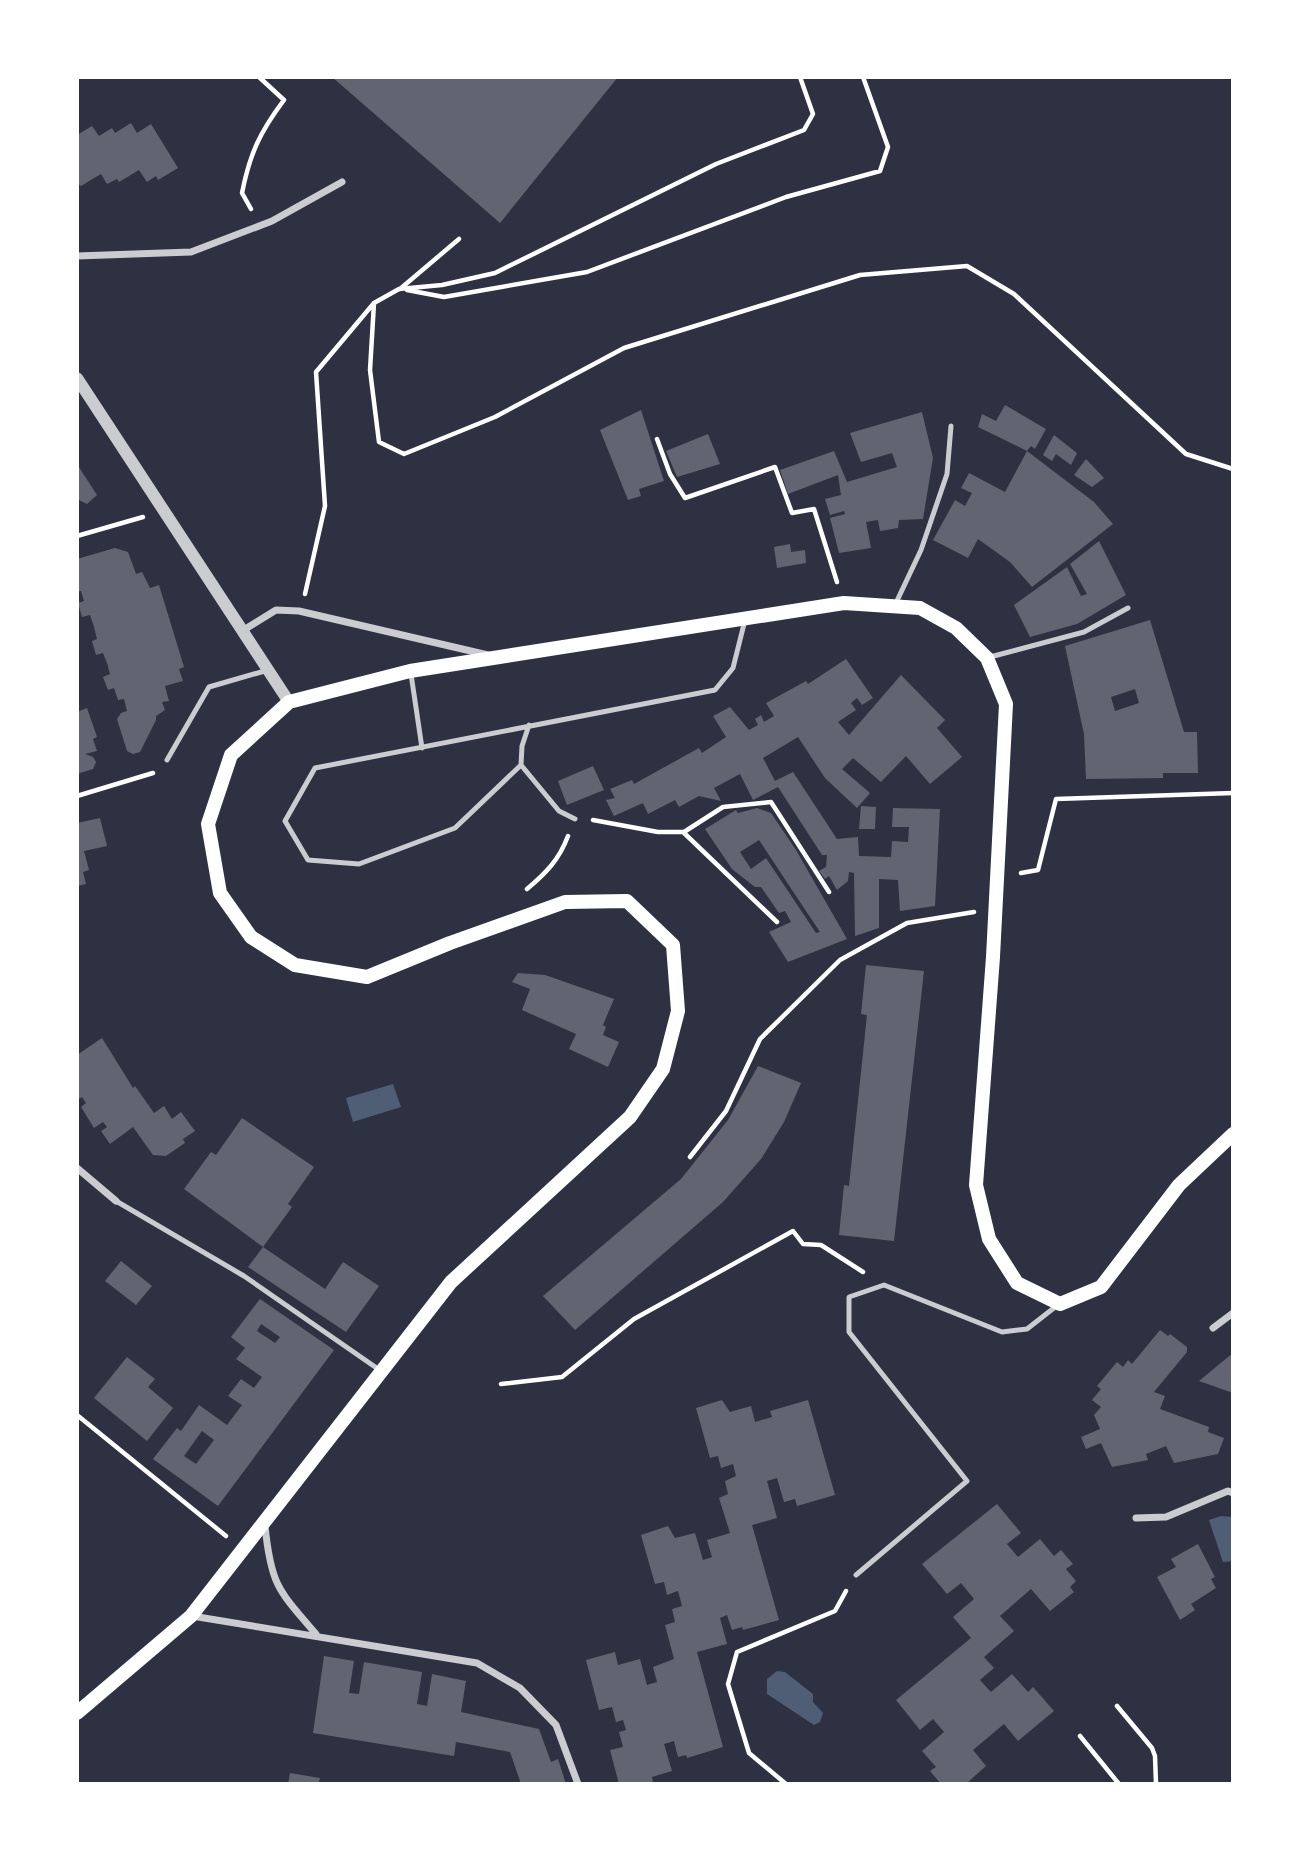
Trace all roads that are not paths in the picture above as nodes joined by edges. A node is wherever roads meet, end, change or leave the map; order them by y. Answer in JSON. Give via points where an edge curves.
{"nodes":[{"id":1,"x":342,"y":182,"type":"dead end"},
{"id":2,"x":77,"y":256,"type":"edge"},
{"id":3,"x":77,"y":378,"type":"edge"},
{"id":4,"x":951,"y":426,"type":"dead end"},
{"id":5,"x":895,"y":605,"type":"junction"},
{"id":6,"x":1128,"y":608,"type":"dead end"},
{"id":7,"x":746,"y":619,"type":"junction"},
{"id":8,"x":243,"y":631,"type":"junction"},
{"id":9,"x":496,"y":656,"type":"junction"},
{"id":10,"x":987,"y":658,"type":"junction"},
{"id":11,"x":268,"y":670,"type":"junction"},
{"id":12,"x":410,"y":670,"type":"junction"},
{"id":13,"x":289,"y":702,"type":"junction"},
{"id":14,"x":529,"y":726,"type":"junction"},
{"id":15,"x":422,"y":748,"type":"junction"},
{"id":16,"x":167,"y":760,"type":"road end"},
{"id":17,"x":521,"y":765,"type":"junction"},
{"id":18,"x":575,"y":819,"type":"road end"},
{"id":19,"x":1233,"y":1134,"type":"edge"},
{"id":20,"x":77,"y":1168,"type":"edge"},
{"id":21,"x":116,"y":1201,"type":"joint"},
{"id":22,"x":1060,"y":1304,"type":"junction"},
{"id":23,"x":1233,"y":1313,"type":"edge"},
{"id":24,"x":1213,"y":1328,"type":"dead end"},
{"id":25,"x":381,"y":1371,"type":"junction"},
{"id":26,"x":1233,"y":1493,"type":"edge"},
{"id":27,"x":1136,"y":1518,"type":"dead end"},
{"id":28,"x":264,"y":1523,"type":"junction"},
{"id":29,"x":856,"y":1575,"type":"dead end"},
{"id":30,"x":191,"y":1616,"type":"junction"},
{"id":31,"x":316,"y":1635,"type":"junction"},
{"id":32,"x":77,"y":1713,"type":"edge"},
{"id":33,"x":578,"y":1784,"type":"edge"}],
"edges":[{"from":1,"to":2,"type":"street","via":[[272,221],[191,252]]},
{"from":3,"to":8,"type":"street"},
{"from":4,"to":5,"type":"lane","via":[[947,474],[921,550]]},
{"from":5,"to":7,"type":"main road","via":[[844,603]]},
{"from":5,"to":10,"type":"main road","via":[[920,608],[956,628]]},
{"from":6,"to":10,"type":"lane","via":[[1084,632]]},
{"from":7,"to":9,"type":"main road"},
{"from":7,"to":14,"type":"lane","via":[[733,667],[715,690]]},
{"from":8,"to":9,"type":"street","via":[[276,610],[299,611]]},
{"from":8,"to":11,"type":"street"},
{"from":9,"to":12,"type":"main road"},
{"from":10,"to":22,"type":"main road","via":[[1006,704],[976,1185],[989,1239],[1017,1283]]},
{"from":11,"to":13,"type":"street"},
{"from":11,"to":16,"type":"lane","via":[[209,687]]},
{"from":12,"to":13,"type":"main road"},
{"from":12,"to":15,"type":"lane"},
{"from":13,"to":25,"type":"main road","via":[[230,755],[208,824],[220,893],[251,937],[295,965],[367,977],[565,902],[627,901],[673,945],[678,1011],[663,1069],[630,1117],[450,1282]]},
{"from":14,"to":15,"type":"lane"},
{"from":14,"to":17,"type":"lane"},
{"from":15,"to":17,"type":"lane","via":[[315,768],[285,821],[308,860],[359,864],[455,828]]},
{"from":17,"to":18,"type":"lane","via":[[559,811]]},
{"from":19,"to":22,"type":"main road","via":[[1179,1185],[1101,1287]]},
{"from":20,"to":21,"type":"street"},
{"from":21,"to":25,"type":"lane","via":[[244,1276]]},
{"from":22,"to":29,"type":"lane","via":[[1027,1329],[1002,1332],[884,1285],[849,1297],[849,1332],[967,1481]]},
{"from":23,"to":24,"type":"street"},
{"from":25,"to":28,"type":"main road"},
{"from":26,"to":27,"type":"street","via":[[1166,1517]]},
{"from":28,"to":30,"type":"main road"},
{"from":28,"to":31,"type":"street","via":[[269,1566],[279,1591]]},
{"from":30,"to":31,"type":"street"},
{"from":30,"to":32,"type":"main road"},
{"from":31,"to":33,"type":"street","via":[[485,1667],[520,1688],[556,1725]]}]}
